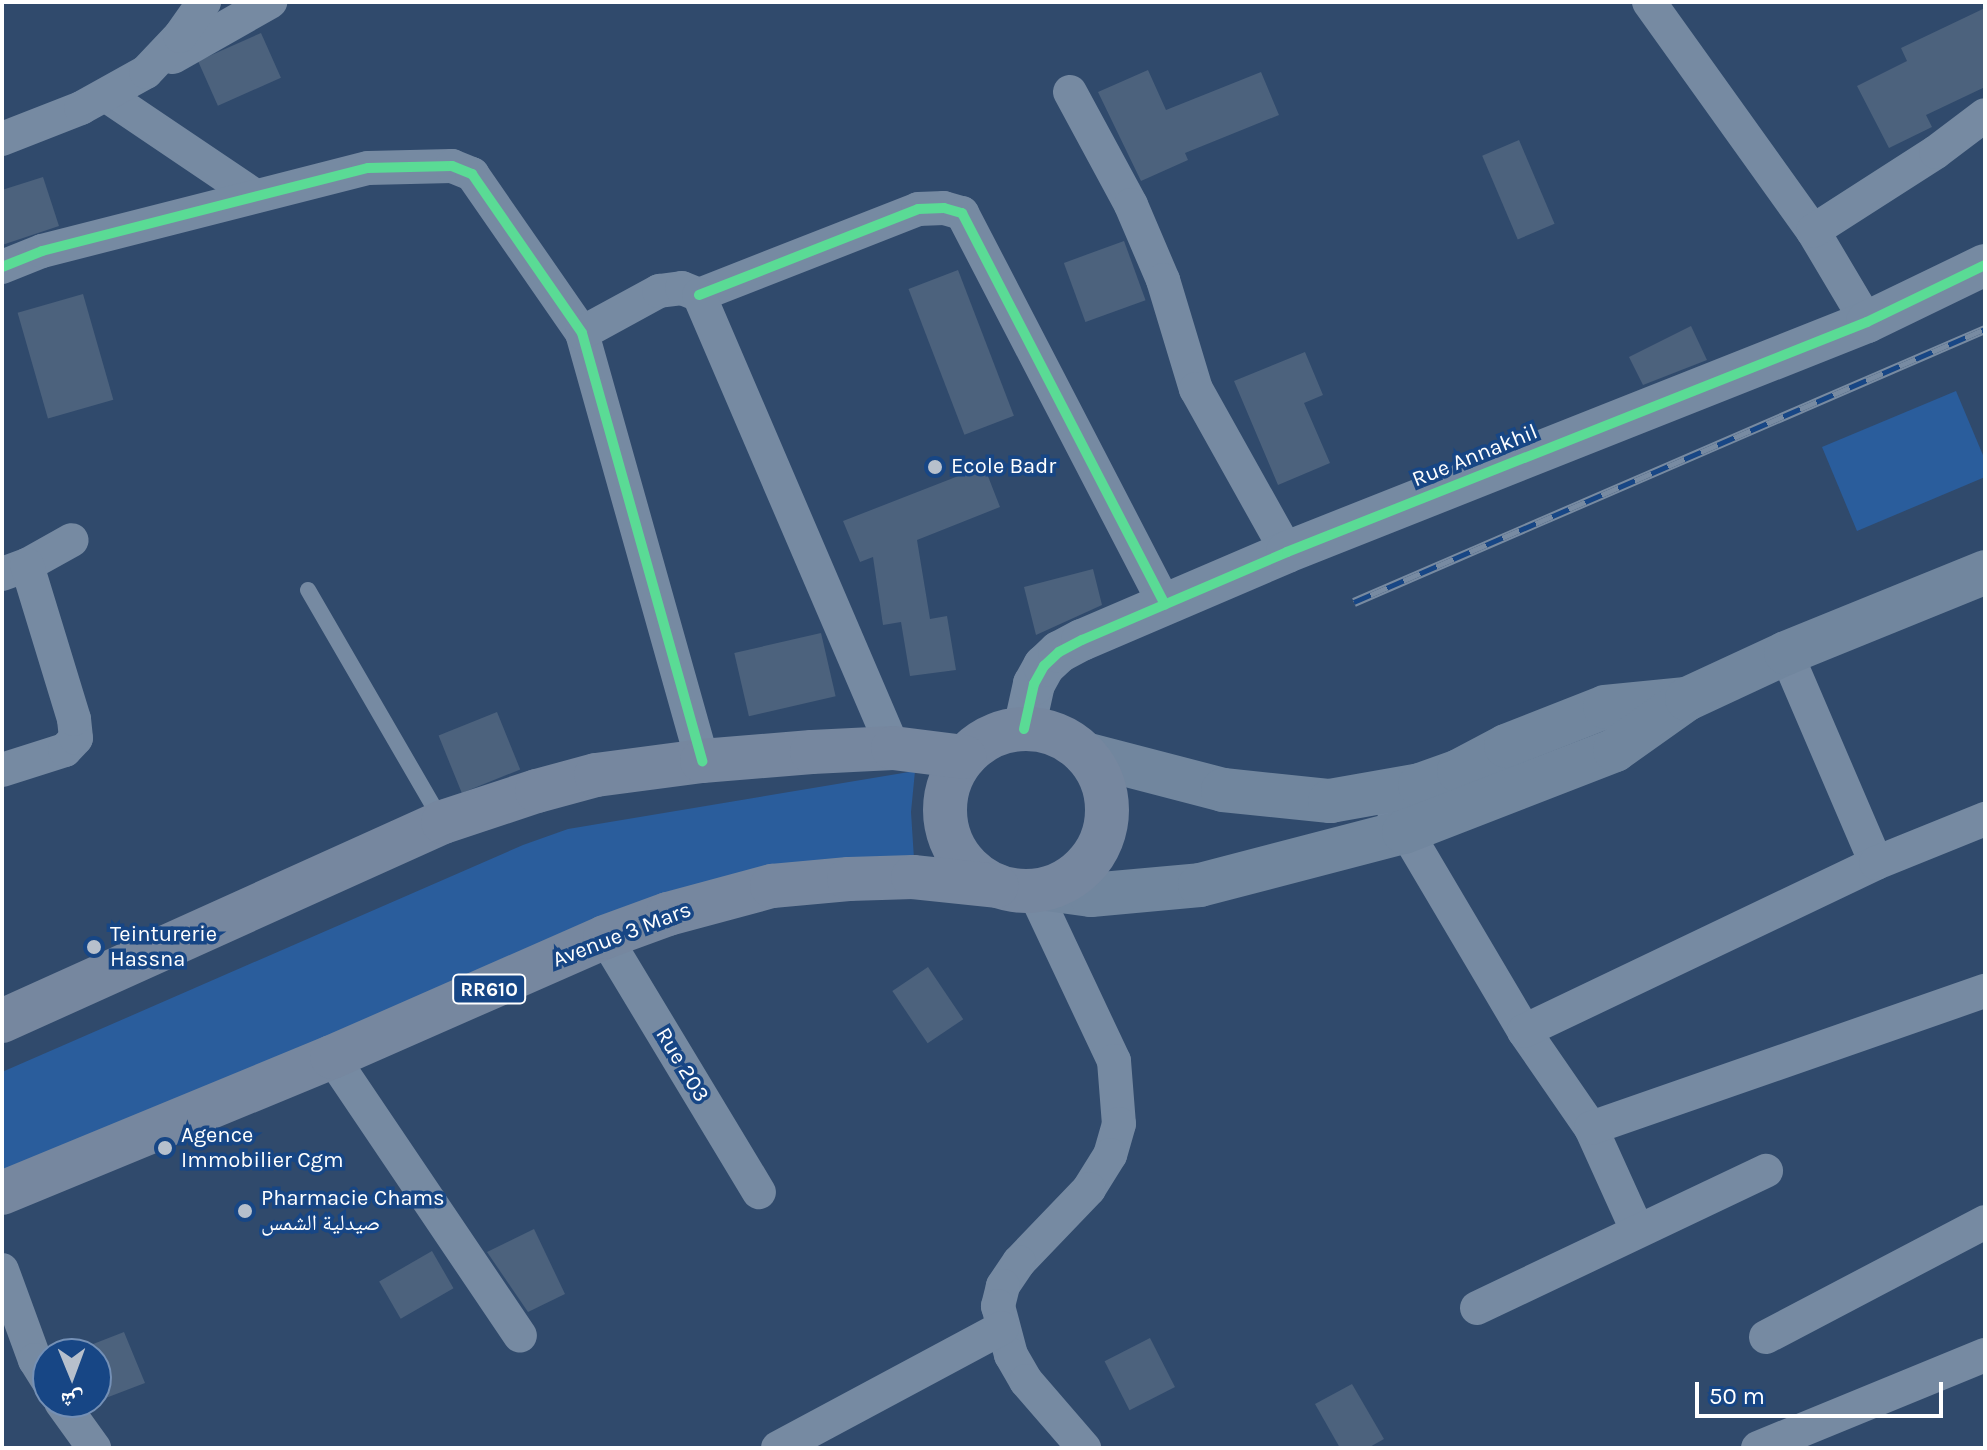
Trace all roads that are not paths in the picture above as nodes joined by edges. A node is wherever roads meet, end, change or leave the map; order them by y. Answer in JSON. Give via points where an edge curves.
{"nodes":[{"id":1,"x":204,"y":2,"type":"edge"},
{"id":2,"x":270,"y":2,"type":"edge"},
{"id":3,"x":1649,"y":2,"type":"edge"},
{"id":4,"x":146,"y":72,"type":"junction"},
{"id":5,"x":1070,"y":92,"type":"dead end"},
{"id":6,"x":107,"y":96,"type":"junction"},
{"id":7,"x":1985,"y":115,"type":"edge"},
{"id":8,"x":2,"y":139,"type":"edge"},
{"id":9,"x":255,"y":196,"type":"junction"},
{"id":10,"x":1813,"y":231,"type":"junction"},
{"id":11,"x":1985,"y":265,"type":"edge"},
{"id":12,"x":2,"y":267,"type":"edge"},
{"id":13,"x":699,"y":295,"type":"junction"},
{"id":14,"x":1867,"y":322,"type":"junction"},
{"id":15,"x":582,"y":333,"type":"junction"},
{"id":16,"x":72,"y":540,"type":"dead end"},
{"id":17,"x":1287,"y":552,"type":"junction"},
{"id":18,"x":14,"y":570,"type":"edge"},
{"id":19,"x":1985,"y":572,"type":"edge"},
{"id":20,"x":308,"y":590,"type":"dead end"},
{"id":21,"x":1165,"y":605,"type":"junction"},
{"id":22,"x":1786,"y":653,"type":"junction"},
{"id":23,"x":1687,"y":699,"type":"junction"},
{"id":24,"x":1024,"y":729,"type":"junction"},
{"id":25,"x":893,"y":748,"type":"junction"},
{"id":26,"x":1085,"y":754,"type":"junction"},
{"id":27,"x":964,"y":757,"type":"junction"},
{"id":28,"x":702,"y":761,"type":"junction"},
{"id":29,"x":2,"y":770,"type":"edge"},
{"id":30,"x":1386,"y":792,"type":"junction"},
{"id":31,"x":1985,"y":819,"type":"edge"},
{"id":32,"x":443,"y":822,"type":"junction"},
{"id":33,"x":1404,"y":832,"type":"junction"},
{"id":34,"x":1876,"y":863,"type":"junction"},
{"id":35,"x":1026,"y":889,"type":"junction"},
{"id":36,"x":605,"y":937,"type":"junction"},
{"id":37,"x":1985,"y":991,"type":"edge"},
{"id":38,"x":2,"y":1021,"type":"edge"},
{"id":39,"x":1524,"y":1031,"type":"junction"},
{"id":40,"x":332,"y":1057,"type":"junction"},
{"id":41,"x":1591,"y":1128,"type":"junction"},
{"id":42,"x":1766,"y":1171,"type":"dead end"},
{"id":43,"x":759,"y":1192,"type":"dead end"},
{"id":44,"x":2,"y":1193,"type":"edge"},
{"id":45,"x":1985,"y":1222,"type":"edge"},
{"id":46,"x":1637,"y":1230,"type":"junction"},
{"id":47,"x":2,"y":1270,"type":"edge"},
{"id":48,"x":1477,"y":1308,"type":"dead end"},
{"id":49,"x":1002,"y":1328,"type":"junction"},
{"id":50,"x":520,"y":1336,"type":"dead end"},
{"id":51,"x":1766,"y":1337,"type":"dead end"},
{"id":52,"x":32,"y":1352,"type":"edge"},
{"id":53,"x":1985,"y":1355,"type":"edge"},
{"id":54,"x":72,"y":1418,"type":"edge"},
{"id":55,"x":94,"y":1448,"type":"edge"},
{"id":56,"x":778,"y":1448,"type":"edge"},
{"id":57,"x":1084,"y":1448,"type":"edge"},
{"id":58,"x":1758,"y":1448,"type":"edge"}],
"edges":[{"from":1,"to":4,"type":"street"},
{"from":2,"to":4,"type":"street"},
{"from":3,"to":10,"type":"street"},
{"from":4,"to":6,"type":"street"},
{"from":5,"to":17,"type":"street","via":[[1131,205],[1163,280],[1196,389]]},
{"from":6,"to":8,"type":"street"},
{"from":6,"to":9,"type":"street"},
{"from":7,"to":10,"type":"street"},
{"from":9,"to":12,"type":"street","via":[[42,251]]},
{"from":9,"to":15,"type":"street","via":[[368,168],[452,166],[472,174]]},
{"from":10,"to":14,"type":"street"},
{"from":11,"to":14,"type":"street","name":"Rue Annakhil"},
{"from":13,"to":15,"type":"street","via":[[682,288],[659,291]]},
{"from":13,"to":21,"type":"street","via":[[918,209],[962,213]]},
{"from":13,"to":25,"type":"street"},
{"from":14,"to":17,"type":"street","name":"Rue Annakhil"},
{"from":15,"to":28,"type":"street"},
{"from":16,"to":18,"type":"street"},
{"from":17,"to":21,"type":"street","name":"Rue Annakhil"},
{"from":18,"to":29,"type":"street","via":[[74,719],[76,738],[65,750]]},
{"from":19,"to":22,"type":"main road","number":"RR610"},
{"from":20,"to":32,"type":"lane"},
{"from":21,"to":24,"type":"street","name":"Rue Annakhil","via":[[1059,652],[1034,684]]},
{"from":22,"to":23,"type":"main road","number":"RR610"},
{"from":22,"to":34,"type":"street"},
{"from":23,"to":30,"type":"main road","number":"RR610","via":[[1605,707],[1506,746],[1459,771]]},
{"from":23,"to":33,"type":"main road","number":"RR610","via":[[1615,750]]},
{"from":24,"to":26,"type":"main road","number":"RR610","via":[[1044,731]]},
{"from":24,"to":27,"type":"main road","via":[[991,737]]},
{"from":25,"to":27,"type":"main road"},
{"from":25,"to":28,"type":"main road"},
{"from":26,"to":30,"type":"main road","number":"RR610","via":[[1223,790],[1301,801]]},
{"from":26,"to":35,"type":"main road","via":[[1101,776],[1108,804],[1105,832],[1093,857],[1073,877]]},
{"from":27,"to":35,"type":"main road","number":"RR610","via":[[946,797],[951,841],[962,860]]},
{"from":28,"to":32,"type":"main road","via":[[596,775]]},
{"from":30,"to":33,"type":"street"},
{"from":31,"to":34,"type":"street"},
{"from":32,"to":38,"type":"main road"},
{"from":33,"to":35,"type":"main road","number":"RR610","via":[[1200,885],[1091,895]]},
{"from":33,"to":39,"type":"street"},
{"from":34,"to":39,"type":"street"},
{"from":35,"to":36,"type":"main road","name":"Avenue 3 Mars","number":"RR610","via":[[913,877],[772,886]]},
{"from":35,"to":49,"type":"street","via":[[1114,1061],[1119,1124],[1110,1155],[1089,1189],[1003,1286],[998,1306]]},
{"from":36,"to":40,"type":"main road","name":"Avenue 3 Mars","number":"RR610"},
{"from":36,"to":43,"type":"street","name":"Rue 203"},
{"from":37,"to":41,"type":"street"},
{"from":39,"to":41,"type":"street"},
{"from":40,"to":44,"type":"main road","name":"Avenue 3 Mars","number":"RR610"},
{"from":40,"to":50,"type":"street"},
{"from":41,"to":46,"type":"street"},
{"from":42,"to":46,"type":"street"},
{"from":45,"to":51,"type":"street"},
{"from":46,"to":48,"type":"street"},
{"from":47,"to":52,"type":"street"},
{"from":49,"to":56,"type":"street"},
{"from":49,"to":57,"type":"street","via":[[1026,1381]]},
{"from":53,"to":58,"type":"street"},
{"from":54,"to":55,"type":"street"}]}
